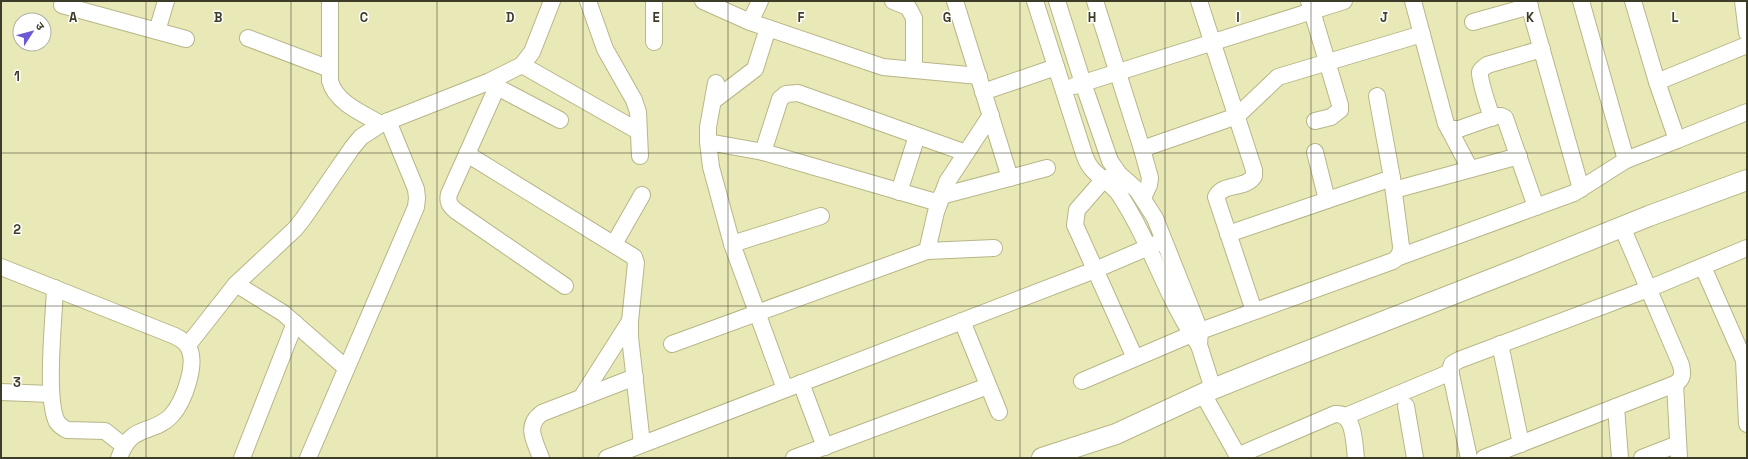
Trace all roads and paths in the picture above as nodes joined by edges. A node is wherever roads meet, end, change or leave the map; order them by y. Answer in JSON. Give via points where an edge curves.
{"nodes":[{"id":1,"x":166,"y":1,"type":"edge"},
{"id":2,"x":330,"y":1,"type":"edge"},
{"id":3,"x":552,"y":1,"type":"edge"},
{"id":4,"x":588,"y":1,"type":"edge"},
{"id":5,"x":654,"y":1,"type":"edge"},
{"id":6,"x":702,"y":1,"type":"edge"},
{"id":7,"x":760,"y":1,"type":"edge"},
{"id":8,"x":893,"y":1,"type":"edge"},
{"id":9,"x":955,"y":1,"type":"edge"},
{"id":10,"x":1035,"y":1,"type":"edge"},
{"id":11,"x":1057,"y":1,"type":"edge"},
{"id":12,"x":1095,"y":1,"type":"edge"},
{"id":13,"x":1199,"y":1,"type":"edge"},
{"id":14,"x":1344,"y":1,"type":"edge"},
{"id":15,"x":1413,"y":1,"type":"edge"},
{"id":16,"x":1581,"y":1,"type":"edge"},
{"id":17,"x":1633,"y":1,"type":"edge"},
{"id":18,"x":1743,"y":1,"type":"edge"},
{"id":19,"x":1529,"y":3,"type":"edge"},
{"id":20,"x":62,"y":5,"type":"dead end"},
{"id":21,"x":1310,"y":6,"type":"edge"},
{"id":22,"x":750,"y":22,"type":"junction"},
{"id":23,"x":1473,"y":22,"type":"dead end"},
{"id":24,"x":768,"y":28,"type":"junction"},
{"id":25,"x":157,"y":31,"type":"junction"},
{"id":26,"x":1747,"y":33,"type":"edge"},
{"id":27,"x":1422,"y":34,"type":"junction"},
{"id":28,"x":248,"y":38,"type":"dead end"},
{"id":29,"x":186,"y":39,"type":"dead end"},
{"id":30,"x":654,"y":42,"type":"dead end"},
{"id":31,"x":1212,"y":42,"type":"junction"},
{"id":32,"x":1747,"y":45,"type":"edge"},
{"id":33,"x":1542,"y":49,"type":"junction"},
{"id":34,"x":1327,"y":62,"type":"junction"},
{"id":35,"x":522,"y":65,"type":"junction"},
{"id":36,"x":1056,"y":67,"type":"junction"},
{"id":37,"x":330,"y":69,"type":"junction"},
{"id":38,"x":914,"y":70,"type":"junction"},
{"id":39,"x":1118,"y":72,"type":"junction"},
{"id":40,"x":979,"y":76,"type":"junction"},
{"id":41,"x":1657,"y":82,"type":"junction"},
{"id":42,"x":716,"y":83,"type":"dead end"},
{"id":43,"x":1083,"y":83,"type":"junction"},
{"id":44,"x":492,"y":84,"type":"junction"},
{"id":45,"x":1063,"y":90,"type":"junction"},
{"id":46,"x":984,"y":92,"type":"junction"},
{"id":47,"x":1377,"y":96,"type":"dead end"},
{"id":48,"x":712,"y":101,"type":"junction"},
{"id":49,"x":1747,"y":112,"type":"edge"},
{"id":50,"x":991,"y":115,"type":"junction"},
{"id":51,"x":1236,"y":116,"type":"junction"},
{"id":52,"x":1492,"y":118,"type":"junction"},
{"id":53,"x":560,"y":120,"type":"dead end"},
{"id":54,"x":1315,"y":121,"type":"dead end"},
{"id":55,"x":384,"y":123,"type":"junction"},
{"id":56,"x":1449,"y":129,"type":"junction"},
{"id":57,"x":638,"y":131,"type":"junction"},
{"id":58,"x":917,"y":136,"type":"junction"},
{"id":59,"x":1677,"y":140,"type":"junction"},
{"id":60,"x":708,"y":142,"type":"junction"},
{"id":61,"x":1142,"y":149,"type":"junction"},
{"id":62,"x":763,"y":152,"type":"junction"},
{"id":63,"x":1315,"y":152,"type":"dead end"},
{"id":64,"x":966,"y":153,"type":"junction"},
{"id":65,"x":467,"y":154,"type":"junction"},
{"id":66,"x":640,"y":156,"type":"dead end"},
{"id":67,"x":1519,"y":156,"type":"junction"},
{"id":68,"x":1626,"y":160,"type":"junction"},
{"id":69,"x":1047,"y":168,"type":"dead end"},
{"id":70,"x":1470,"y":169,"type":"junction"},
{"id":71,"x":1111,"y":177,"type":"junction"},
{"id":72,"x":1010,"y":178,"type":"junction"},
{"id":73,"x":1747,"y":180,"type":"edge"},
{"id":74,"x":1393,"y":184,"type":"junction"},
{"id":75,"x":1581,"y":189,"type":"junction"},
{"id":76,"x":898,"y":192,"type":"junction"},
{"id":77,"x":642,"y":195,"type":"dead end"},
{"id":78,"x":1143,"y":198,"type":"junction"},
{"id":79,"x":940,"y":200,"type":"junction"},
{"id":80,"x":1327,"y":200,"type":"junction"},
{"id":81,"x":1536,"y":207,"type":"junction"},
{"id":82,"x":821,"y":216,"type":"dead end"},
{"id":83,"x":1622,"y":227,"type":"junction"},
{"id":84,"x":1228,"y":234,"type":"junction"},
{"id":85,"x":1165,"y":240,"type":"junction"},
{"id":86,"x":614,"y":244,"type":"junction"},
{"id":87,"x":732,"y":244,"type":"junction"},
{"id":88,"x":1149,"y":246,"type":"junction"},
{"id":89,"x":994,"y":248,"type":"dead end"},
{"id":90,"x":1747,"y":248,"type":"edge"},
{"id":91,"x":927,"y":251,"type":"junction"},
{"id":92,"x":1399,"y":257,"type":"junction"},
{"id":93,"x":1703,"y":266,"type":"junction"},
{"id":94,"x":1,"y":267,"type":"edge"},
{"id":95,"x":1095,"y":270,"type":"junction"},
{"id":96,"x":236,"y":284,"type":"junction"},
{"id":97,"x":565,"y":286,"type":"dead end"},
{"id":98,"x":55,"y":288,"type":"junction"},
{"id":99,"x":1648,"y":289,"type":"junction"},
{"id":100,"x":1254,"y":312,"type":"junction"},
{"id":101,"x":757,"y":313,"type":"junction"},
{"id":102,"x":630,"y":321,"type":"junction"},
{"id":103,"x":962,"y":321,"type":"junction"},
{"id":104,"x":295,"y":323,"type":"junction"},
{"id":105,"x":1197,"y":337,"type":"junction"},
{"id":106,"x":672,"y":344,"type":"dead end"},
{"id":107,"x":1500,"y":344,"type":"junction"},
{"id":108,"x":188,"y":345,"type":"junction"},
{"id":109,"x":1744,"y":352,"type":"edge"},
{"id":110,"x":1135,"y":358,"type":"junction"},
{"id":111,"x":346,"y":368,"type":"junction"},
{"id":112,"x":1450,"y":372,"type":"junction"},
{"id":113,"x":635,"y":377,"type":"junction"},
{"id":114,"x":1082,"y":381,"type":"dead end"},
{"id":115,"x":801,"y":383,"type":"junction"},
{"id":116,"x":1675,"y":384,"type":"junction"},
{"id":117,"x":988,"y":386,"type":"junction"},
{"id":118,"x":785,"y":389,"type":"junction"},
{"id":119,"x":1208,"y":391,"type":"junction"},
{"id":120,"x":1,"y":392,"type":"edge"},
{"id":121,"x":51,"y":394,"type":"junction"},
{"id":122,"x":581,"y":398,"type":"junction"},
{"id":123,"x":1406,"y":406,"type":"dead end"},
{"id":124,"x":1616,"y":407,"type":"junction"},
{"id":125,"x":999,"y":412,"type":"dead end"},
{"id":126,"x":1346,"y":416,"type":"junction"},
{"id":127,"x":1747,"y":424,"type":"edge"},
{"id":128,"x":1521,"y":444,"type":"junction"},
{"id":129,"x":825,"y":446,"type":"junction"},
{"id":130,"x":638,"y":450,"type":"edge"},
{"id":131,"x":1679,"y":451,"type":"edge"},
{"id":132,"x":121,"y":452,"type":"edge"},
{"id":133,"x":1238,"y":457,"type":"edge"},
{"id":134,"x":242,"y":458,"type":"edge"},
{"id":135,"x":308,"y":458,"type":"edge"},
{"id":136,"x":541,"y":458,"type":"edge"},
{"id":137,"x":607,"y":458,"type":"edge"},
{"id":138,"x":794,"y":458,"type":"edge"},
{"id":139,"x":1042,"y":458,"type":"edge"},
{"id":140,"x":1356,"y":458,"type":"edge"},
{"id":141,"x":1415,"y":458,"type":"edge"},
{"id":142,"x":1469,"y":458,"type":"edge"},
{"id":143,"x":1484,"y":458,"type":"edge"},
{"id":144,"x":1620,"y":458,"type":"edge"},
{"id":145,"x":1642,"y":458,"type":"edge"}],
"edges":[{"from":1,"to":25,"type":"street"},
{"from":2,"to":37,"type":"street"},
{"from":3,"to":35,"type":"street","via":[[532,52]]},
{"from":4,"to":57,"type":"street","via":[[605,49],[634,100],[638,112]]},
{"from":5,"to":30,"type":"street"},
{"from":6,"to":22,"type":"street"},
{"from":7,"to":22,"type":"street"},
{"from":8,"to":38,"type":"street","via":[[908,7],[914,18]]},
{"from":9,"to":40,"type":"street"},
{"from":10,"to":36,"type":"street"},
{"from":11,"to":43,"type":"street"},
{"from":12,"to":39,"type":"street"},
{"from":13,"to":31,"type":"street"},
{"from":14,"to":21,"type":"street"},
{"from":15,"to":27,"type":"street"},
{"from":16,"to":68,"type":"street"},
{"from":17,"to":41,"type":"street"},
{"from":18,"to":26,"type":"street"},
{"from":19,"to":23,"type":"street"},
{"from":19,"to":33,"type":"street"},
{"from":20,"to":25,"type":"street"},
{"from":21,"to":31,"type":"street"},
{"from":21,"to":34,"type":"street"},
{"from":22,"to":24,"type":"street"},
{"from":24,"to":38,"type":"street","via":[[869,63]]},
{"from":24,"to":48,"type":"street","via":[[755,69]]},
{"from":25,"to":29,"type":"street"},
{"from":27,"to":34,"type":"street"},
{"from":27,"to":56,"type":"street"},
{"from":28,"to":37,"type":"street"},
{"from":31,"to":39,"type":"street"},
{"from":31,"to":51,"type":"street"},
{"from":32,"to":41,"type":"street"},
{"from":33,"to":52,"type":"street","via":[[1487,65],[1480,72]]},
{"from":33,"to":75,"type":"street"},
{"from":34,"to":51,"type":"street","via":[[1278,77]]},
{"from":34,"to":54,"type":"street","via":[[1340,110],[1331,117]]},
{"from":35,"to":44,"type":"street"},
{"from":35,"to":57,"type":"street"},
{"from":36,"to":45,"type":"street"},
{"from":36,"to":46,"type":"street"},
{"from":37,"to":55,"type":"street","via":[[330,81],[336,94],[342,100]]},
{"from":38,"to":40,"type":"street"},
{"from":39,"to":43,"type":"street"},
{"from":39,"to":61,"type":"street"},
{"from":40,"to":46,"type":"street"},
{"from":41,"to":59,"type":"street"},
{"from":42,"to":48,"type":"street"},
{"from":43,"to":45,"type":"street"},
{"from":43,"to":71,"type":"street","via":[[1110,161]]},
{"from":44,"to":53,"type":"street"},
{"from":44,"to":55,"type":"street"},
{"from":44,"to":65,"type":"street"},
{"from":45,"to":71,"type":"street","via":[[1089,166]]},
{"from":46,"to":50,"type":"street"},
{"from":47,"to":74,"type":"street"},
{"from":48,"to":60,"type":"street"},
{"from":49,"to":59,"type":"street"},
{"from":50,"to":64,"type":"street"},
{"from":50,"to":72,"type":"street"},
{"from":51,"to":61,"type":"street"},
{"from":51,"to":84,"type":"street","via":[[1254,176],[1248,182],[1222,190],[1216,197]]},
{"from":52,"to":56,"type":"street","via":[[1459,129]]},
{"from":52,"to":67,"type":"street","via":[[1505,118]]},
{"from":55,"to":96,"type":"street","via":[[361,137],[295,229]]},
{"from":55,"to":111,"type":"street","via":[[416,189],[417,198],[411,218]]},
{"from":56,"to":70,"type":"street"},
{"from":57,"to":66,"type":"street"},
{"from":58,"to":62,"type":"street","via":[[798,93],[791,93],[780,99]]},
{"from":58,"to":64,"type":"street"},
{"from":58,"to":76,"type":"street"},
{"from":59,"to":68,"type":"street"},
{"from":60,"to":62,"type":"street"},
{"from":60,"to":87,"type":"street","via":[[711,167]]},
{"from":61,"to":78,"type":"street","via":[[1150,178]]},
{"from":62,"to":76,"type":"street"},
{"from":63,"to":80,"type":"street"},
{"from":64,"to":79,"type":"street","via":[[947,182]]},
{"from":65,"to":86,"type":"street"},
{"from":65,"to":97,"type":"street","via":[[449,194],[450,205]]},
{"from":67,"to":70,"type":"street"},
{"from":67,"to":81,"type":"street"},
{"from":68,"to":75,"type":"street"},
{"from":69,"to":72,"type":"street"},
{"from":70,"to":74,"type":"street"},
{"from":71,"to":78,"type":"street","via":[[1131,184]]},
{"from":71,"to":88,"type":"street"},
{"from":71,"to":95,"type":"street","via":[[1077,210],[1075,219],[1075,225]]},
{"from":72,"to":79,"type":"street"},
{"from":73,"to":83,"type":"street"},
{"from":74,"to":80,"type":"street"},
{"from":74,"to":92,"type":"street","via":[[1401,246]]},
{"from":75,"to":81,"type":"street","via":[[1574,194]]},
{"from":76,"to":79,"type":"street"},
{"from":77,"to":86,"type":"street"},
{"from":78,"to":85,"type":"street"},
{"from":79,"to":91,"type":"street"},
{"from":80,"to":84,"type":"street"},
{"from":81,"to":92,"type":"street"},
{"from":82,"to":87,"type":"street"},
{"from":83,"to":99,"type":"street"},
{"from":83,"to":119,"type":"street"},
{"from":84,"to":100,"type":"street"},
{"from":85,"to":88,"type":"street"},
{"from":85,"to":105,"type":"street"},
{"from":86,"to":102,"type":"street","via":[[634,257],[636,262]]},
{"from":87,"to":101,"type":"street"},
{"from":88,"to":95,"type":"street"},
{"from":88,"to":105,"type":"street"},
{"from":89,"to":91,"type":"street"},
{"from":90,"to":93,"type":"street"},
{"from":91,"to":101,"type":"street"},
{"from":92,"to":100,"type":"street"},
{"from":93,"to":99,"type":"street"},
{"from":93,"to":109,"type":"street"},
{"from":94,"to":98,"type":"street"},
{"from":95,"to":103,"type":"street"},
{"from":95,"to":110,"type":"street"},
{"from":96,"to":104,"type":"street","via":[[273,306]]},
{"from":96,"to":108,"type":"street"},
{"from":98,"to":108,"type":"street","via":[[175,336]]},
{"from":98,"to":121,"type":"street"},
{"from":99,"to":107,"type":"street"},
{"from":99,"to":116,"type":"street","via":[[1681,365],[1683,373]]},
{"from":100,"to":105,"type":"street"},
{"from":101,"to":106,"type":"street"},
{"from":101,"to":118,"type":"street"},
{"from":102,"to":113,"type":"street"},
{"from":102,"to":122,"type":"street"},
{"from":103,"to":115,"type":"street"},
{"from":103,"to":117,"type":"street"},
{"from":104,"to":111,"type":"street"},
{"from":104,"to":134,"type":"street"},
{"from":105,"to":110,"type":"street"},
{"from":105,"to":119,"type":"street","via":[[1206,367]]},
{"from":107,"to":112,"type":"street","via":[[1459,360],[1452,364]]},
{"from":107,"to":128,"type":"street"},
{"from":108,"to":132,"type":"street","via":[[193,364],[178,407],[164,421],[129,439]]},
{"from":109,"to":127,"type":"street"},
{"from":110,"to":114,"type":"street"},
{"from":111,"to":135,"type":"street"},
{"from":112,"to":126,"type":"street"},
{"from":112,"to":142,"type":"street"},
{"from":113,"to":122,"type":"street"},
{"from":113,"to":130,"type":"street"},
{"from":115,"to":118,"type":"street"},
{"from":115,"to":129,"type":"street"},
{"from":116,"to":124,"type":"street"},
{"from":116,"to":131,"type":"street"},
{"from":117,"to":125,"type":"street"},
{"from":117,"to":129,"type":"street"},
{"from":118,"to":130,"type":"street"},
{"from":119,"to":133,"type":"street"},
{"from":119,"to":139,"type":"street","via":[[1116,434]]},
{"from":120,"to":121,"type":"street"},
{"from":121,"to":132,"type":"street","via":[[57,422],[61,427],[74,431],[105,431]]},
{"from":122,"to":136,"type":"street","via":[[542,413],[532,423],[532,432]]},
{"from":123,"to":141,"type":"street"},
{"from":124,"to":128,"type":"street"},
{"from":124,"to":144,"type":"street"},
{"from":126,"to":133,"type":"street","via":[[1335,414]]},
{"from":126,"to":140,"type":"street","via":[[1350,422]]},
{"from":128,"to":143,"type":"street"},
{"from":129,"to":138,"type":"street"},
{"from":130,"to":137,"type":"street"},
{"from":131,"to":145,"type":"street"}]}
